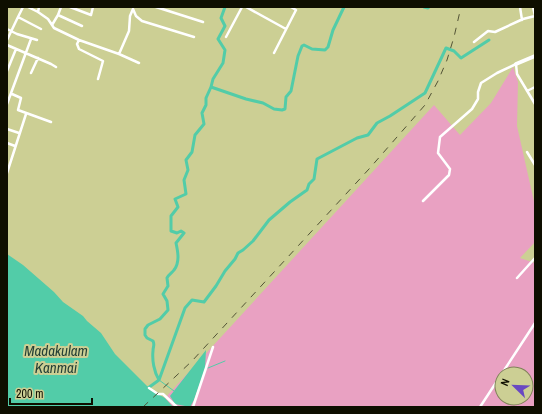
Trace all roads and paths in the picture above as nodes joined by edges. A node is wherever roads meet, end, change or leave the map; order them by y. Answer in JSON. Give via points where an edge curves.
{"nodes":[{"id":1,"x":23,"y":7,"type":"edge"},
{"id":2,"x":28,"y":7,"type":"edge"},
{"id":3,"x":39,"y":7,"type":"edge"},
{"id":4,"x":61,"y":7,"type":"edge"},
{"id":5,"x":70,"y":7,"type":"edge"},
{"id":6,"x":93,"y":7,"type":"edge"},
{"id":7,"x":156,"y":7,"type":"edge"},
{"id":8,"x":242,"y":7,"type":"edge"},
{"id":9,"x":246,"y":7,"type":"edge"},
{"id":10,"x":291,"y":7,"type":"edge"},
{"id":11,"x":520,"y":7,"type":"edge"},
{"id":12,"x":533,"y":7,"type":"edge"},
{"id":13,"x":134,"y":8,"type":"edge"},
{"id":14,"x":38,"y":12,"type":"junction"},
{"id":15,"x":58,"y":15,"type":"junction"},
{"id":16,"x":18,"y":17,"type":"junction"},
{"id":17,"x":535,"y":17,"type":"edge"},
{"id":18,"x":522,"y":20,"type":"junction"},
{"id":19,"x":203,"y":22,"type":"dead end"},
{"id":20,"x":52,"y":25,"type":"junction"},
{"id":21,"x":82,"y":26,"type":"dead end"},
{"id":22,"x":7,"y":29,"type":"edge"},
{"id":23,"x":41,"y":29,"type":"dead end"},
{"id":24,"x":286,"y":29,"type":"junction"},
{"id":25,"x":12,"y":31,"type":"junction"},
{"id":26,"x":194,"y":37,"type":"dead end"},
{"id":27,"x":226,"y":37,"type":"dead end"},
{"id":28,"x":31,"y":39,"type":"junction"},
{"id":29,"x":7,"y":40,"type":"edge"},
{"id":30,"x":37,"y":40,"type":"dead end"},
{"id":31,"x":79,"y":40,"type":"junction"},
{"id":32,"x":474,"y":42,"type":"dead end"},
{"id":33,"x":7,"y":45,"type":"edge"},
{"id":34,"x":16,"y":49,"type":"junction"},
{"id":35,"x":26,"y":53,"type":"junction"},
{"id":36,"x":274,"y":53,"type":"dead end"},
{"id":37,"x":119,"y":54,"type":"junction"},
{"id":38,"x":535,"y":56,"type":"edge"},
{"id":39,"x":38,"y":58,"type":"junction"},
{"id":40,"x":139,"y":63,"type":"dead end"},
{"id":41,"x":516,"y":64,"type":"junction"},
{"id":42,"x":56,"y":67,"type":"dead end"},
{"id":43,"x":7,"y":72,"type":"edge"},
{"id":44,"x":31,"y":73,"type":"dead end"},
{"id":45,"x":98,"y":79,"type":"dead end"},
{"id":46,"x":535,"y":87,"type":"edge"},
{"id":47,"x":527,"y":91,"type":"junction"},
{"id":48,"x":12,"y":94,"type":"junction"},
{"id":49,"x":7,"y":104,"type":"edge"},
{"id":50,"x":535,"y":104,"type":"edge"},
{"id":51,"x":26,"y":114,"type":"junction"},
{"id":52,"x":51,"y":122,"type":"dead end"},
{"id":53,"x":7,"y":129,"type":"edge"},
{"id":54,"x":19,"y":133,"type":"junction"},
{"id":55,"x":7,"y":143,"type":"edge"},
{"id":56,"x":15,"y":146,"type":"junction"},
{"id":57,"x":527,"y":152,"type":"dead end"},
{"id":58,"x":535,"y":165,"type":"edge"},
{"id":59,"x":7,"y":173,"type":"edge"},
{"id":60,"x":423,"y":201,"type":"dead end"},
{"id":61,"x":535,"y":258,"type":"edge"},
{"id":62,"x":517,"y":278,"type":"dead end"},
{"id":63,"x":535,"y":323,"type":"edge"},
{"id":64,"x":213,"y":347,"type":"dead end"},
{"id":65,"x":149,"y":388,"type":"dead end"},
{"id":66,"x":176,"y":407,"type":"edge"},
{"id":67,"x":193,"y":407,"type":"edge"},
{"id":68,"x":480,"y":407,"type":"edge"}],
"edges":[{"from":1,"to":16,"type":"street"},
{"from":2,"to":14,"type":"street"},
{"from":3,"to":14,"type":"street"},
{"from":4,"to":15,"type":"street"},
{"from":5,"to":6,"type":"street","via":[[91,15]]},
{"from":7,"to":19,"type":"street"},
{"from":8,"to":27,"type":"street"},
{"from":9,"to":24,"type":"street"},
{"from":10,"to":24,"type":"street","via":[[296,10]]},
{"from":11,"to":18,"type":"street"},
{"from":12,"to":17,"type":"street"},
{"from":13,"to":26,"type":"street","via":[[136,16],[142,21]]},
{"from":13,"to":37,"type":"street","via":[[130,16],[129,31]]},
{"from":14,"to":20,"type":"street"},
{"from":15,"to":20,"type":"street"},
{"from":15,"to":21,"type":"street"},
{"from":16,"to":23,"type":"street"},
{"from":16,"to":25,"type":"street"},
{"from":17,"to":18,"type":"street"},
{"from":18,"to":32,"type":"street","via":[[496,32],[486,32]]},
{"from":20,"to":31,"type":"street"},
{"from":22,"to":25,"type":"street"},
{"from":24,"to":36,"type":"street"},
{"from":25,"to":28,"type":"street"},
{"from":25,"to":29,"type":"street"},
{"from":28,"to":30,"type":"street"},
{"from":28,"to":35,"type":"street"},
{"from":31,"to":37,"type":"street"},
{"from":31,"to":45,"type":"street","via":[[79,49],[103,61]]},
{"from":33,"to":34,"type":"street"},
{"from":34,"to":35,"type":"street"},
{"from":34,"to":43,"type":"street"},
{"from":35,"to":39,"type":"street"},
{"from":35,"to":48,"type":"street"},
{"from":37,"to":40,"type":"street"},
{"from":38,"to":41,"type":"street"},
{"from":39,"to":42,"type":"street"},
{"from":39,"to":44,"type":"street"},
{"from":41,"to":47,"type":"street","via":[[517,74]]},
{"from":41,"to":60,"type":"street","via":[[481,83],[478,98],[472,109],[440,138],[438,153],[450,169],[449,175]]},
{"from":46,"to":47,"type":"street"},
{"from":47,"to":50,"type":"street"},
{"from":48,"to":49,"type":"street"},
{"from":48,"to":51,"type":"street","via":[[21,98],[18,110]]},
{"from":51,"to":52,"type":"street"},
{"from":51,"to":54,"type":"street"},
{"from":53,"to":54,"type":"street"},
{"from":54,"to":56,"type":"street"},
{"from":55,"to":56,"type":"street"},
{"from":56,"to":59,"type":"street"},
{"from":57,"to":58,"type":"street"},
{"from":61,"to":62,"type":"street"},
{"from":63,"to":68,"type":"street"},
{"from":64,"to":67,"type":"street"},
{"from":65,"to":66,"type":"street","via":[[163,394]]}]}
